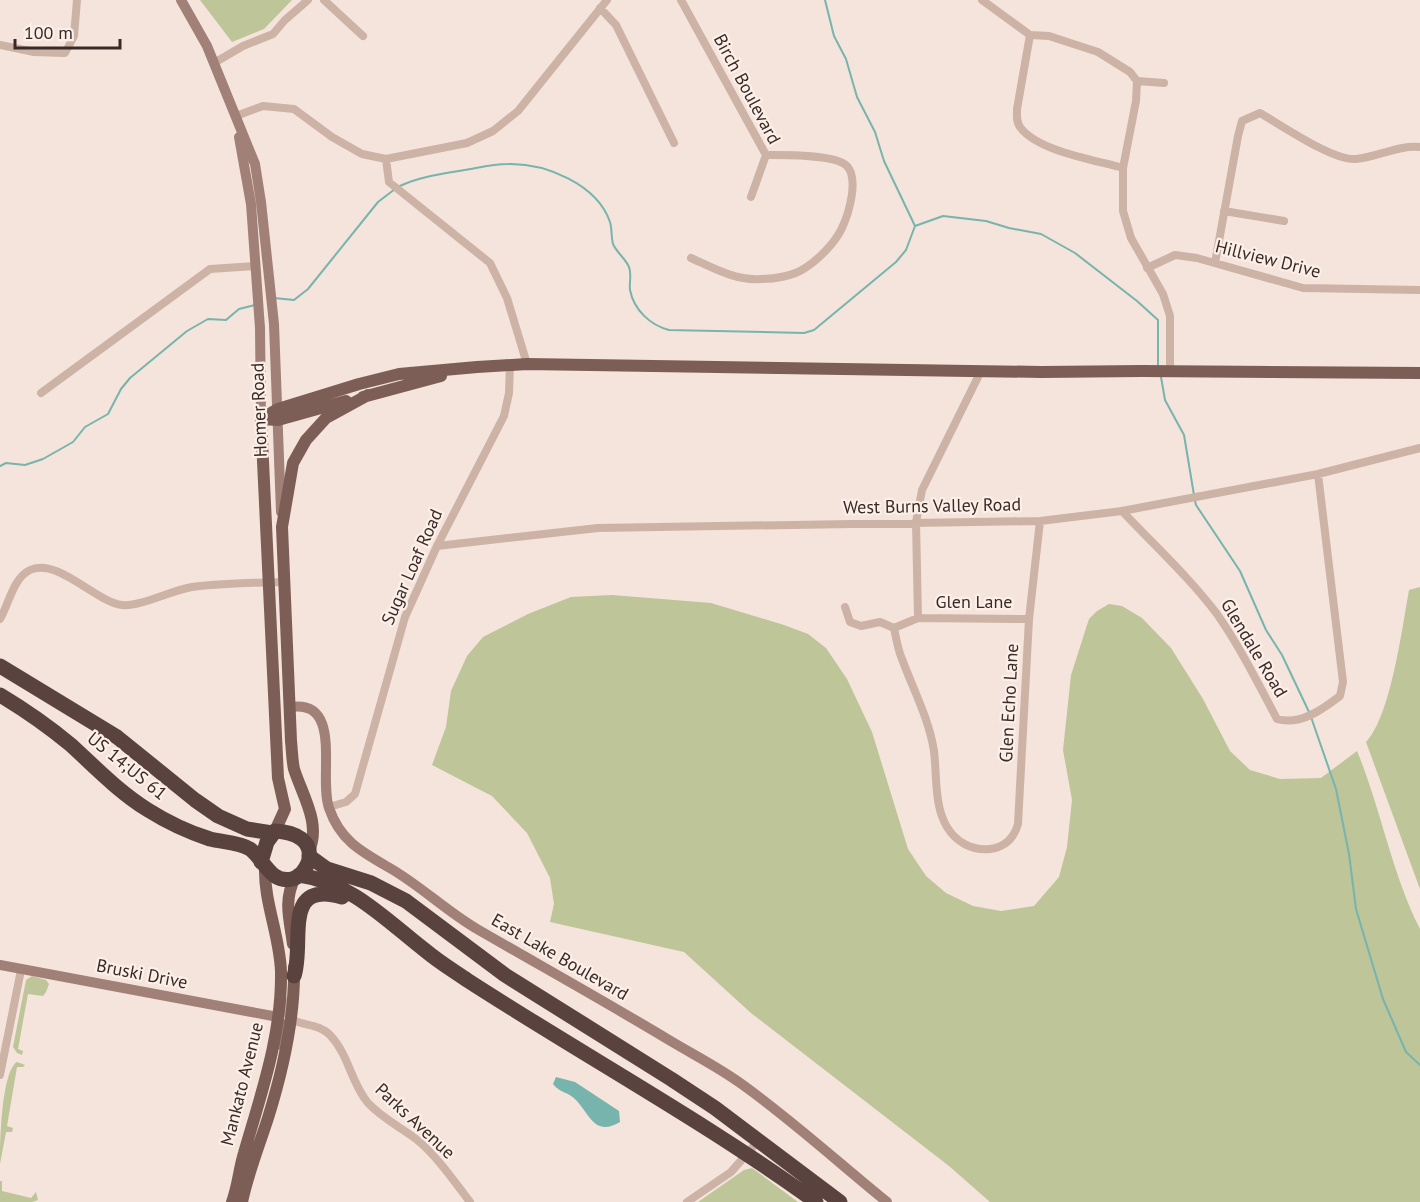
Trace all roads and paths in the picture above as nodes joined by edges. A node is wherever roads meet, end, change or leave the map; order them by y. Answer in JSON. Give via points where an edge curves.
{"nodes":[{"id":1,"x":77,"y":0,"type":"edge"},
{"id":2,"x":181,"y":0,"type":"edge"},
{"id":3,"x":308,"y":0,"type":"edge"},
{"id":4,"x":324,"y":0,"type":"edge"},
{"id":5,"x":607,"y":0,"type":"edge"},
{"id":6,"x":681,"y":0,"type":"edge"},
{"id":7,"x":982,"y":0,"type":"edge"},
{"id":8,"x":600,"y":8,"type":"junction"},
{"id":9,"x":1030,"y":35,"type":"junction"},
{"id":10,"x":363,"y":36,"type":"dead end"},
{"id":11,"x":0,"y":45,"type":"edge"},
{"id":12,"x":214,"y":63,"type":"junction"},
{"id":13,"x":1137,"y":81,"type":"junction"},
{"id":14,"x":1164,"y":83,"type":"dead end"},
{"id":15,"x":236,"y":116,"type":"junction"},
{"id":16,"x":674,"y":143,"type":"dead end"},
{"id":17,"x":1420,"y":147,"type":"edge"},
{"id":18,"x":766,"y":155,"type":"junction"},
{"id":19,"x":386,"y":159,"type":"junction"},
{"id":20,"x":1123,"y":168,"type":"junction"},
{"id":21,"x":751,"y":197,"type":"dead end"},
{"id":22,"x":1224,"y":211,"type":"junction"},
{"id":23,"x":1284,"y":221,"type":"dead end"},
{"id":24,"x":691,"y":258,"type":"dead end"},
{"id":25,"x":1215,"y":263,"type":"junction"},
{"id":26,"x":255,"y":266,"type":"junction"},
{"id":27,"x":1147,"y":268,"type":"junction"},
{"id":28,"x":1420,"y":290,"type":"edge"},
{"id":29,"x":527,"y":364,"type":"junction"},
{"id":30,"x":510,"y":365,"type":"junction"},
{"id":31,"x":477,"y":367,"type":"junction"},
{"id":32,"x":981,"y":371,"type":"junction"},
{"id":33,"x":1170,"y":371,"type":"junction"},
{"id":34,"x":1420,"y":373,"type":"edge"},
{"id":35,"x":41,"y":393,"type":"dead end"},
{"id":36,"x":368,"y":395,"type":"junction"},
{"id":37,"x":278,"y":415,"type":"junction"},
{"id":38,"x":261,"y":419,"type":"junction"},
{"id":39,"x":1420,"y":448,"type":"edge"},
{"id":40,"x":1318,"y":474,"type":"junction"},
{"id":41,"x":1122,"y":512,"type":"junction"},
{"id":42,"x":1040,"y":521,"type":"junction"},
{"id":43,"x":916,"y":522,"type":"junction"},
{"id":44,"x":282,"y":527,"type":"junction"},
{"id":45,"x":437,"y":546,"type":"junction"},
{"id":46,"x":284,"y":582,"type":"junction"},
{"id":47,"x":270,"y":583,"type":"junction"},
{"id":48,"x":9,"y":597,"type":"junction"},
{"id":49,"x":0,"y":604,"type":"edge"},
{"id":50,"x":845,"y":607,"type":"dead end"},
{"id":51,"x":918,"y":618,"type":"junction"},
{"id":52,"x":0,"y":619,"type":"edge"},
{"id":53,"x":1029,"y":619,"type":"junction"},
{"id":54,"x":894,"y":628,"type":"junction"},
{"id":55,"x":0,"y":666,"type":"edge"},
{"id":56,"x":0,"y":694,"type":"edge"},
{"id":57,"x":290,"y":706,"type":"junction"},
{"id":58,"x":328,"y":807,"type":"junction"},
{"id":59,"x":274,"y":832,"type":"junction"},
{"id":60,"x":309,"y":854,"type":"junction"},
{"id":61,"x":263,"y":865,"type":"junction"},
{"id":62,"x":297,"y":877,"type":"junction"},
{"id":63,"x":382,"y":914,"type":"junction"},
{"id":64,"x":0,"y":965,"type":"edge"},
{"id":65,"x":21,"y":970,"type":"junction"},
{"id":66,"x":294,"y":976,"type":"junction"},
{"id":67,"x":284,"y":1018,"type":"junction"},
{"id":68,"x":0,"y":1075,"type":"edge"},
{"id":69,"x":759,"y":1140,"type":"junction"},
{"id":70,"x":748,"y":1154,"type":"junction"},
{"id":71,"x":232,"y":1202,"type":"edge"},
{"id":72,"x":242,"y":1202,"type":"edge"},
{"id":73,"x":470,"y":1202,"type":"edge"},
{"id":74,"x":687,"y":1202,"type":"edge"},
{"id":75,"x":816,"y":1202,"type":"edge"},
{"id":76,"x":840,"y":1202,"type":"edge"},
{"id":77,"x":887,"y":1202,"type":"edge"}],
"edges":[{"from":1,"to":11,"type":"street","via":[[74,36],[65,52],[34,52]]},
{"from":2,"to":12,"type":"street","name":"Homer Road"},
{"from":3,"to":12,"type":"street","via":[[273,34]]},
{"from":4,"to":10,"type":"street"},
{"from":5,"to":8,"type":"street"},
{"from":6,"to":18,"type":"street","name":"Birch Boulevard"},
{"from":7,"to":9,"type":"street"},
{"from":8,"to":16,"type":"street","via":[[616,25]]},
{"from":8,"to":19,"type":"street","via":[[518,111],[493,131],[467,143]]},
{"from":9,"to":13,"type":"street","via":[[1049,36],[1098,52],[1130,72]]},
{"from":9,"to":20,"type":"street","via":[[1017,109],[1020,127],[1038,142]]},
{"from":12,"to":15,"type":"street","name":"Homer Road"},
{"from":13,"to":14,"type":"street"},
{"from":13,"to":20,"type":"street"},
{"from":15,"to":19,"type":"street","via":[[263,106],[294,109],[362,154]]},
{"from":15,"to":26,"type":"street","name":"Homer Road","via":[[251,204]]},
{"from":15,"to":37,"type":"street","name":"Homer Road","via":[[255,164],[261,202],[274,324]]},
{"from":17,"to":22,"type":"street","via":[[1355,159],[1336,155],[1260,113],[1242,121]]},
{"from":18,"to":21,"type":"street","name":"Birch Boulevard"},
{"from":18,"to":24,"type":"street","via":[[795,154],[835,160],[847,166],[853,179],[852,197],[842,228],[825,251],[804,269],[784,276],[759,280],[734,276]]},
{"from":19,"to":29,"type":"street","via":[[389,182],[490,263],[507,298]]},
{"from":20,"to":27,"type":"street","via":[[1126,224]]},
{"from":22,"to":23,"type":"street"},
{"from":22,"to":25,"type":"street"},
{"from":25,"to":27,"type":"street","name":"Hillview Drive","via":[[1175,255]]},
{"from":25,"to":28,"type":"street","name":"Hillview Drive","via":[[1303,288]]},
{"from":26,"to":35,"type":"street","via":[[210,269]]},
{"from":26,"to":38,"type":"street","name":"Homer Road"},
{"from":27,"to":33,"type":"street","via":[[1163,294],[1170,316]]},
{"from":29,"to":30,"type":"main road"},
{"from":29,"to":32,"type":"main road"},
{"from":30,"to":31,"type":"main road"},
{"from":30,"to":45,"type":"street","name":"Sugar Loaf Road","via":[[504,416]]},
{"from":31,"to":36,"type":"main road"},
{"from":31,"to":37,"type":"main road","via":[[399,374],[359,384]]},
{"from":32,"to":33,"type":"main road"},
{"from":32,"to":43,"type":"street","via":[[922,490]]},
{"from":33,"to":34,"type":"main road"},
{"from":36,"to":37,"type":"main road"},
{"from":36,"to":44,"type":"main road","via":[[326,418],[306,440],[293,463]]},
{"from":37,"to":38,"type":"main road"},
{"from":37,"to":44,"type":"street","name":"Homer Road"},
{"from":38,"to":47,"type":"main road","name":"Homer Road"},
{"from":39,"to":40,"type":"street","name":"West Burns Valley Road"},
{"from":40,"to":41,"type":"street","name":"West Burns Valley Road"},
{"from":40,"to":41,"type":"street","name":"Glendale Road","via":[[1343,682],[1340,696],[1323,709],[1285,722],[1277,719],[1215,612]]},
{"from":41,"to":42,"type":"street","name":"West Burns Valley Road"},
{"from":42,"to":43,"type":"street","name":"West Burns Valley Road"},
{"from":42,"to":53,"type":"street","name":"Glen Echo Lane"},
{"from":43,"to":45,"type":"street","name":"West Burns Valley Road","via":[[598,528]]},
{"from":43,"to":51,"type":"street"},
{"from":44,"to":46,"type":"main road","name":"Homer Road"},
{"from":45,"to":58,"type":"street","name":"Sugar Loaf Road","via":[[405,616],[355,794],[346,802]]},
{"from":46,"to":47,"type":"street"},
{"from":46,"to":57,"type":"main road","name":"Homer Road"},
{"from":47,"to":48,"type":"street","via":[[194,587],[123,606],[63,574],[36,568],[25,574]]},
{"from":47,"to":59,"type":"main road","name":"Homer Road","via":[[278,778],[285,809]]},
{"from":48,"to":49,"type":"street"},
{"from":48,"to":52,"type":"street"},
{"from":50,"to":54,"type":"street","via":[[850,622],[861,626],[880,622]]},
{"from":51,"to":53,"type":"street","name":"Glen Lane"},
{"from":51,"to":54,"type":"street"},
{"from":53,"to":54,"type":"street","name":"Glen Echo Lane","via":[[1018,824],[1012,838],[990,849],[968,847],[945,825],[933,748]]},
{"from":55,"to":59,"type":"highway","name":"US 14;US 61","via":[[117,737],[218,816],[247,829]]},
{"from":56,"to":61,"type":"highway","name":"US 14;US 61","via":[[37,718],[145,808],[195,833],[250,849]]},
{"from":57,"to":58,"type":"street","name":"East Lake Boulevard","via":[[310,707],[322,720]]},
{"from":57,"to":60,"type":"main road","name":"Homer Road","via":[[293,766],[312,815],[313,842]]},
{"from":58,"to":77,"type":"street","name":"East Lake Boulevard","via":[[341,833],[357,848],[409,879],[476,929],[742,1084]]},
{"from":59,"to":60,"type":"highway","name":"US 14;US 61","via":[[296,834]]},
{"from":59,"to":61,"type":"highway","via":[[264,851]]},
{"from":60,"to":62,"type":"highway","via":[[307,866]]},
{"from":60,"to":69,"type":"highway","name":"US 14;US 61","via":[[327,868],[371,883],[406,901],[505,975],[671,1079]]},
{"from":61,"to":62,"type":"highway","name":"US 14;US 61","via":[[278,878]]},
{"from":61,"to":67,"type":"main road","name":"Mankato Avenue","via":[[276,933]]},
{"from":62,"to":63,"type":"highway","name":"US 14;US 61","via":[[346,891]]},
{"from":62,"to":66,"type":"main road","name":"Mankato Avenue","via":[[288,903]]},
{"from":63,"to":66,"type":"highway","via":[[331,894],[308,899],[298,918]]},
{"from":63,"to":70,"type":"highway","name":"US 14;US 61","via":[[467,980]]},
{"from":64,"to":65,"type":"street","name":"Bruski Drive"},
{"from":65,"to":67,"type":"street","name":"Bruski Drive"},
{"from":65,"to":68,"type":"street"},
{"from":66,"to":67,"type":"main road","name":"Mankato Avenue"},
{"from":67,"to":71,"type":"main road","name":"Mankato Avenue"},
{"from":67,"to":72,"type":"main road","name":"Mankato Avenue","via":[[277,1085]]},
{"from":67,"to":73,"type":"street","name":"Parks Avenue","via":[[327,1032],[345,1055],[367,1102],[417,1140]]},
{"from":69,"to":70,"type":"street"},
{"from":69,"to":76,"type":"highway","name":"US 14;US 61"},
{"from":70,"to":74,"type":"street","via":[[731,1172]]},
{"from":70,"to":75,"type":"highway","name":"US 14;US 61"}]}
